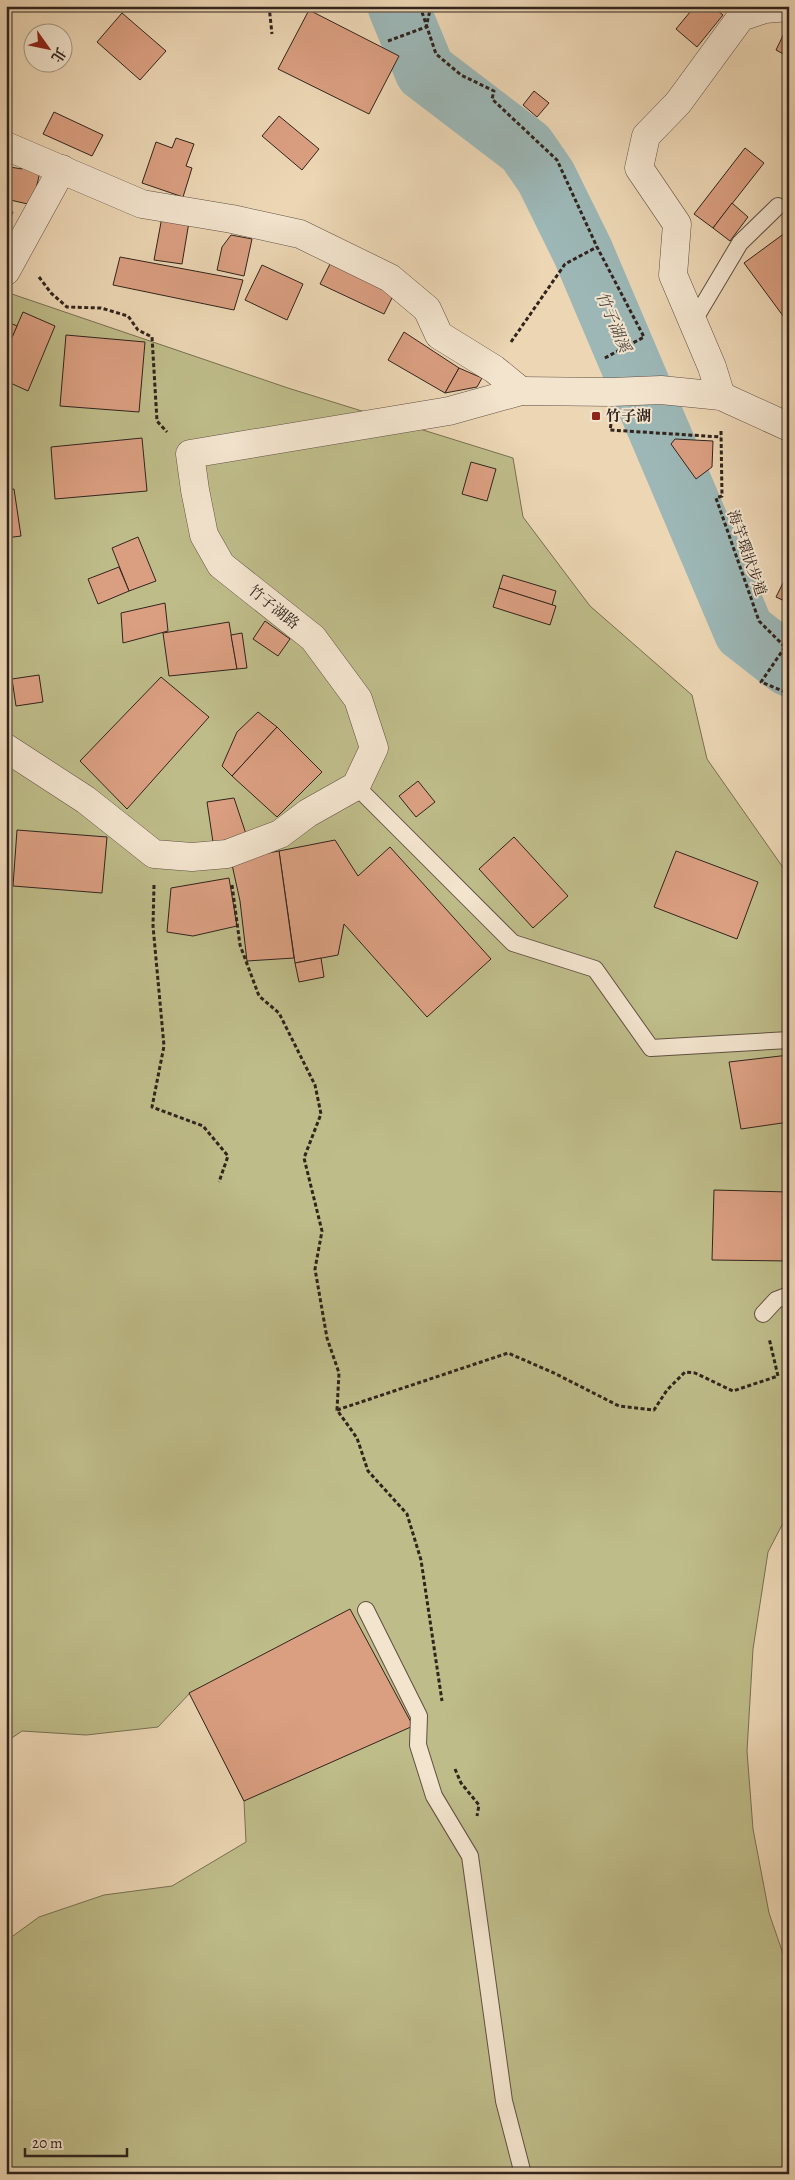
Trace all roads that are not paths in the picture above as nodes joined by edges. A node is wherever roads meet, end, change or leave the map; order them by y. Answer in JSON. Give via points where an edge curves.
{"nodes":[{"id":1,"x":789,"y":7,"type":"edge"},
{"id":2,"x":6,"y":146,"type":"edge"},
{"id":3,"x":62,"y":169,"type":"junction"},
{"id":4,"x":778,"y":206,"type":"dead end"},
{"id":5,"x":8,"y":268,"type":"edge"},
{"id":6,"x":693,"y":322,"type":"junction"},
{"id":7,"x":521,"y":391,"type":"junction"},
{"id":8,"x":721,"y":396,"type":"junction"},
{"id":9,"x":789,"y":427,"type":"edge"},
{"id":10,"x":6,"y":748,"type":"edge"},
{"id":11,"x":356,"y":786,"type":"junction"},
{"id":12,"x":789,"y":1040,"type":"edge"},
{"id":13,"x":789,"y":1294,"type":"edge"},
{"id":14,"x":764,"y":1314,"type":"road end"},
{"id":15,"x":366,"y":1610,"type":"dead end"},
{"id":16,"x":523,"y":2174,"type":"edge"}],
"edges":[{"from":1,"to":6,"type":"street","via":[[765,9],[741,17],[678,103],[646,136],[639,168],[677,224],[673,275]]},
{"from":2,"to":3,"type":"street"},
{"from":3,"to":5,"type":"street"},
{"from":3,"to":7,"type":"street","via":[[142,204],[300,234],[390,278],[427,308],[439,336],[494,368]]},
{"from":4,"to":6,"type":"lane","via":[[740,243]]},
{"from":6,"to":8,"type":"street"},
{"from":7,"to":8,"type":"street","via":[[660,390]]},
{"from":7,"to":11,"type":"street","name":"竹子湖路","via":[[449,411],[190,454],[204,535],[221,565],[313,638],[358,699],[374,748]]},
{"from":8,"to":9,"type":"street"},
{"from":10,"to":11,"type":"street","via":[[86,800],[154,854],[192,857],[227,854],[280,834],[308,813]]},
{"from":11,"to":12,"type":"lane","via":[[513,943],[595,969],[651,1048]]},
{"from":13,"to":14,"type":"lane","via":[[776,1300]]},
{"from":15,"to":16,"type":"lane","via":[[419,1716],[418,1745],[434,1796],[470,1856],[504,2101]]}]}
